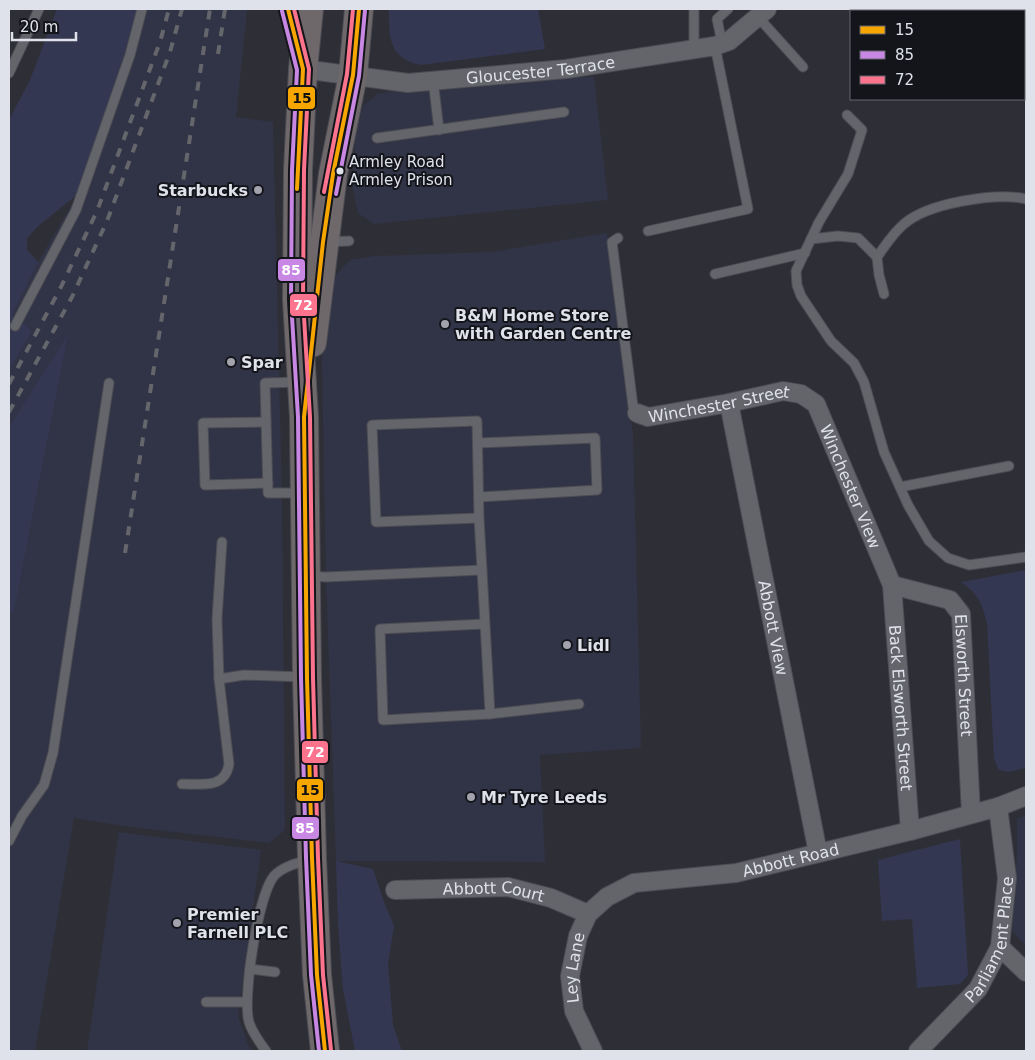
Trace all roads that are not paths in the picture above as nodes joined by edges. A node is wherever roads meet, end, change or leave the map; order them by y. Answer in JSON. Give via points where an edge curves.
{"nodes":[{"id":1,"x":39,"y":9,"type":"edge"},
{"id":2,"x":142,"y":9,"type":"edge"},
{"id":3,"x":288,"y":9,"type":"edge"},
{"id":4,"x":309,"y":9,"type":"edge"},
{"id":5,"x":359,"y":9,"type":"edge"},
{"id":6,"x":694,"y":9,"type":"edge"},
{"id":7,"x":728,"y":9,"type":"edge"},
{"id":8,"x":762,"y":13,"type":"edge"},
{"id":9,"x":719,"y":45,"type":"junction"},
{"id":10,"x":694,"y":49,"type":"junction"},
{"id":11,"x":803,"y":68,"type":"dead end"},
{"id":12,"x":303,"y":69,"type":"junction"},
{"id":13,"x":9,"y":73,"type":"edge"},
{"id":14,"x":353,"y":75,"type":"junction"},
{"id":15,"x":433,"y":80,"type":"junction"},
{"id":16,"x":564,"y":112,"type":"dead end"},
{"id":17,"x":848,"y":115,"type":"dead end"},
{"id":18,"x":439,"y":130,"type":"junction"},
{"id":19,"x":377,"y":138,"type":"dead end"},
{"id":20,"x":1026,"y":199,"type":"edge"},
{"id":21,"x":648,"y":231,"type":"dead end"},
{"id":22,"x":618,"y":238,"type":"dead end"},
{"id":23,"x":811,"y":239,"type":"junction"},
{"id":24,"x":805,"y":253,"type":"junction"},
{"id":25,"x":877,"y":257,"type":"junction"},
{"id":26,"x":715,"y":274,"type":"dead end"},
{"id":27,"x":884,"y":294,"type":"dead end"},
{"id":28,"x":15,"y":326,"type":"dead end"},
{"id":29,"x":302,"y":382,"type":"junction"},
{"id":30,"x":109,"y":383,"type":"dead end"},
{"id":31,"x":801,"y":394,"type":"joint"},
{"id":32,"x":729,"y":402,"type":"junction"},
{"id":33,"x":637,"y":413,"type":"joint"},
{"id":34,"x":304,"y":417,"type":"junction"},
{"id":35,"x":266,"y":422,"type":"junction"},
{"id":36,"x":478,"y":443,"type":"junction"},
{"id":37,"x":1009,"y":466,"type":"dead end"},
{"id":38,"x":268,"y":483,"type":"junction"},
{"id":39,"x":900,"y":487,"type":"junction"},
{"id":40,"x":305,"y":493,"type":"junction"},
{"id":41,"x":479,"y":497,"type":"junction"},
{"id":42,"x":479,"y":518,"type":"junction"},
{"id":43,"x":222,"y":542,"type":"dead end"},
{"id":44,"x":1026,"y":557,"type":"edge"},
{"id":45,"x":482,"y":570,"type":"junction"},
{"id":46,"x":306,"y":576,"type":"junction"},
{"id":47,"x":892,"y":584,"type":"junction"},
{"id":48,"x":484,"y":624,"type":"junction"},
{"id":49,"x":307,"y":678,"type":"junction"},
{"id":50,"x":219,"y":679,"type":"junction"},
{"id":51,"x":580,"y":704,"type":"dead end"},
{"id":52,"x":490,"y":714,"type":"junction"},
{"id":53,"x":182,"y":784,"type":"dead end"},
{"id":54,"x":1026,"y":796,"type":"edge"},
{"id":55,"x":998,"y":807,"type":"junction"},
{"id":56,"x":971,"y":814,"type":"junction"},
{"id":57,"x":910,"y":831,"type":"junction"},
{"id":58,"x":9,"y":841,"type":"edge"},
{"id":59,"x":818,"y":853,"type":"junction"},
{"id":60,"x":312,"y":858,"type":"junction"},
{"id":61,"x":395,"y":890,"type":"dead end"},
{"id":62,"x":588,"y":914,"type":"junction"},
{"id":63,"x":1000,"y":947,"type":"junction"},
{"id":64,"x":250,"y":969,"type":"junction"},
{"id":65,"x":275,"y":972,"type":"dead end"},
{"id":66,"x":1026,"y":972,"type":"edge"},
{"id":67,"x":206,"y":1002,"type":"dead end"},
{"id":68,"x":246,"y":1002,"type":"junction"},
{"id":69,"x":266,"y":1051,"type":"edge"},
{"id":70,"x":325,"y":1051,"type":"edge"},
{"id":71,"x":593,"y":1051,"type":"edge"},
{"id":72,"x":918,"y":1051,"type":"edge"}],
"edges":[{"from":1,"to":13,"type":"lane"},
{"from":2,"to":28,"type":"lane","via":[[130,55],[76,210]]},
{"from":3,"to":12,"type":"street"},
{"from":4,"to":12,"type":"main road"},
{"from":5,"to":14,"type":"main road"},
{"from":6,"to":10,"type":"lane"},
{"from":7,"to":9,"type":"lane","via":[[717,19]]},
{"from":8,"to":9,"type":"street","name":"Gloucester Terrace","via":[[730,41]]},
{"from":8,"to":11,"type":"lane"},
{"from":9,"to":10,"type":"street","name":"Gloucester Terrace"},
{"from":9,"to":21,"type":"lane","via":[[748,209]]},
{"from":10,"to":15,"type":"street","name":"Gloucester Terrace","via":[[576,68]]},
{"from":12,"to":14,"type":"street","name":"Gloucester Terrace"},
{"from":12,"to":29,"type":"main road","via":[[297,300]]},
{"from":14,"to":15,"type":"street","name":"Gloucester Terrace","via":[[408,83]]},
{"from":14,"to":34,"type":"main road","via":[[333,174],[336,242]]},
{"from":15,"to":18,"type":"lane"},
{"from":16,"to":18,"type":"lane"},
{"from":17,"to":23,"type":"lane","via":[[862,130],[848,174]]},
{"from":18,"to":19,"type":"lane"},
{"from":20,"to":25,"type":"lane","via":[[1014,196],[984,198],[936,208],[905,223]]},
{"from":22,"to":33,"type":"lane","via":[[612,242],[633,406]]},
{"from":23,"to":24,"type":"lane"},
{"from":23,"to":25,"type":"lane","via":[[858,238]]},
{"from":24,"to":26,"type":"lane"},
{"from":24,"to":39,"type":"lane","via":[[796,271],[801,296],[831,341],[854,363],[864,382],[884,452]]},
{"from":25,"to":27,"type":"lane"},
{"from":29,"to":34,"type":"main road"},
{"from":29,"to":35,"type":"lane","via":[[265,382]]},
{"from":30,"to":58,"type":"lane","via":[[54,753],[44,785]]},
{"from":31,"to":32,"type":"street","name":"Winchester Street","via":[[783,390]]},
{"from":31,"to":47,"type":"street","name":"Winchester View","via":[[816,404]]},
{"from":32,"to":33,"type":"street","name":"Winchester Street","via":[[648,417]]},
{"from":32,"to":59,"type":"street","name":"Abbott View"},
{"from":34,"to":40,"type":"main road"},
{"from":35,"to":38,"type":"lane"},
{"from":35,"to":38,"type":"lane","via":[[203,424],[205,485]]},
{"from":36,"to":41,"type":"lane"},
{"from":36,"to":41,"type":"lane","via":[[595,438],[598,490]]},
{"from":36,"to":42,"type":"lane","via":[[477,421],[372,425],[376,522]]},
{"from":37,"to":39,"type":"lane"},
{"from":38,"to":40,"type":"lane","via":[[268,493]]},
{"from":39,"to":44,"type":"lane","via":[[929,541],[948,558],[969,565]]},
{"from":40,"to":46,"type":"main road"},
{"from":41,"to":42,"type":"lane"},
{"from":42,"to":45,"type":"lane"},
{"from":43,"to":50,"type":"lane","via":[[217,619]]},
{"from":45,"to":46,"type":"lane"},
{"from":45,"to":48,"type":"lane"},
{"from":46,"to":49,"type":"main road"},
{"from":47,"to":56,"type":"street","name":"Elsworth Street","via":[[950,600],[961,614]]},
{"from":47,"to":57,"type":"street","name":"Back Elsworth Street"},
{"from":48,"to":52,"type":"lane"},
{"from":48,"to":52,"type":"lane","via":[[380,628],[383,720]]},
{"from":49,"to":50,"type":"lane","via":[[244,675]]},
{"from":49,"to":60,"type":"main road"},
{"from":50,"to":53,"type":"lane","via":[[228,773],[222,780],[211,784]]},
{"from":51,"to":52,"type":"lane"},
{"from":54,"to":55,"type":"street","name":"Abbott Road"},
{"from":55,"to":56,"type":"street","name":"Abbott Road"},
{"from":55,"to":63,"type":"street","name":"Parliament Place","via":[[1007,878]]},
{"from":56,"to":57,"type":"street","name":"Abbott Road"},
{"from":57,"to":59,"type":"street","name":"Abbott Road"},
{"from":59,"to":62,"type":"street","name":"Abbott Road","via":[[736,873],[634,882],[607,897]]},
{"from":60,"to":64,"type":"lane","via":[[274,876],[263,900]]},
{"from":60,"to":70,"type":"main road","via":[[317,975]]},
{"from":61,"to":62,"type":"street","name":"Abbott Court","via":[[508,887],[551,898]]},
{"from":62,"to":71,"type":"street","name":"Ley Lane","via":[[578,936],[570,976],[574,1010]]},
{"from":63,"to":66,"type":"street"},
{"from":63,"to":72,"type":"street","name":"Parliament Place","via":[[978,990]]},
{"from":64,"to":65,"type":"lane"},
{"from":64,"to":68,"type":"lane"},
{"from":67,"to":68,"type":"lane"},
{"from":68,"to":69,"type":"lane","via":[[249,1022]]}]}
